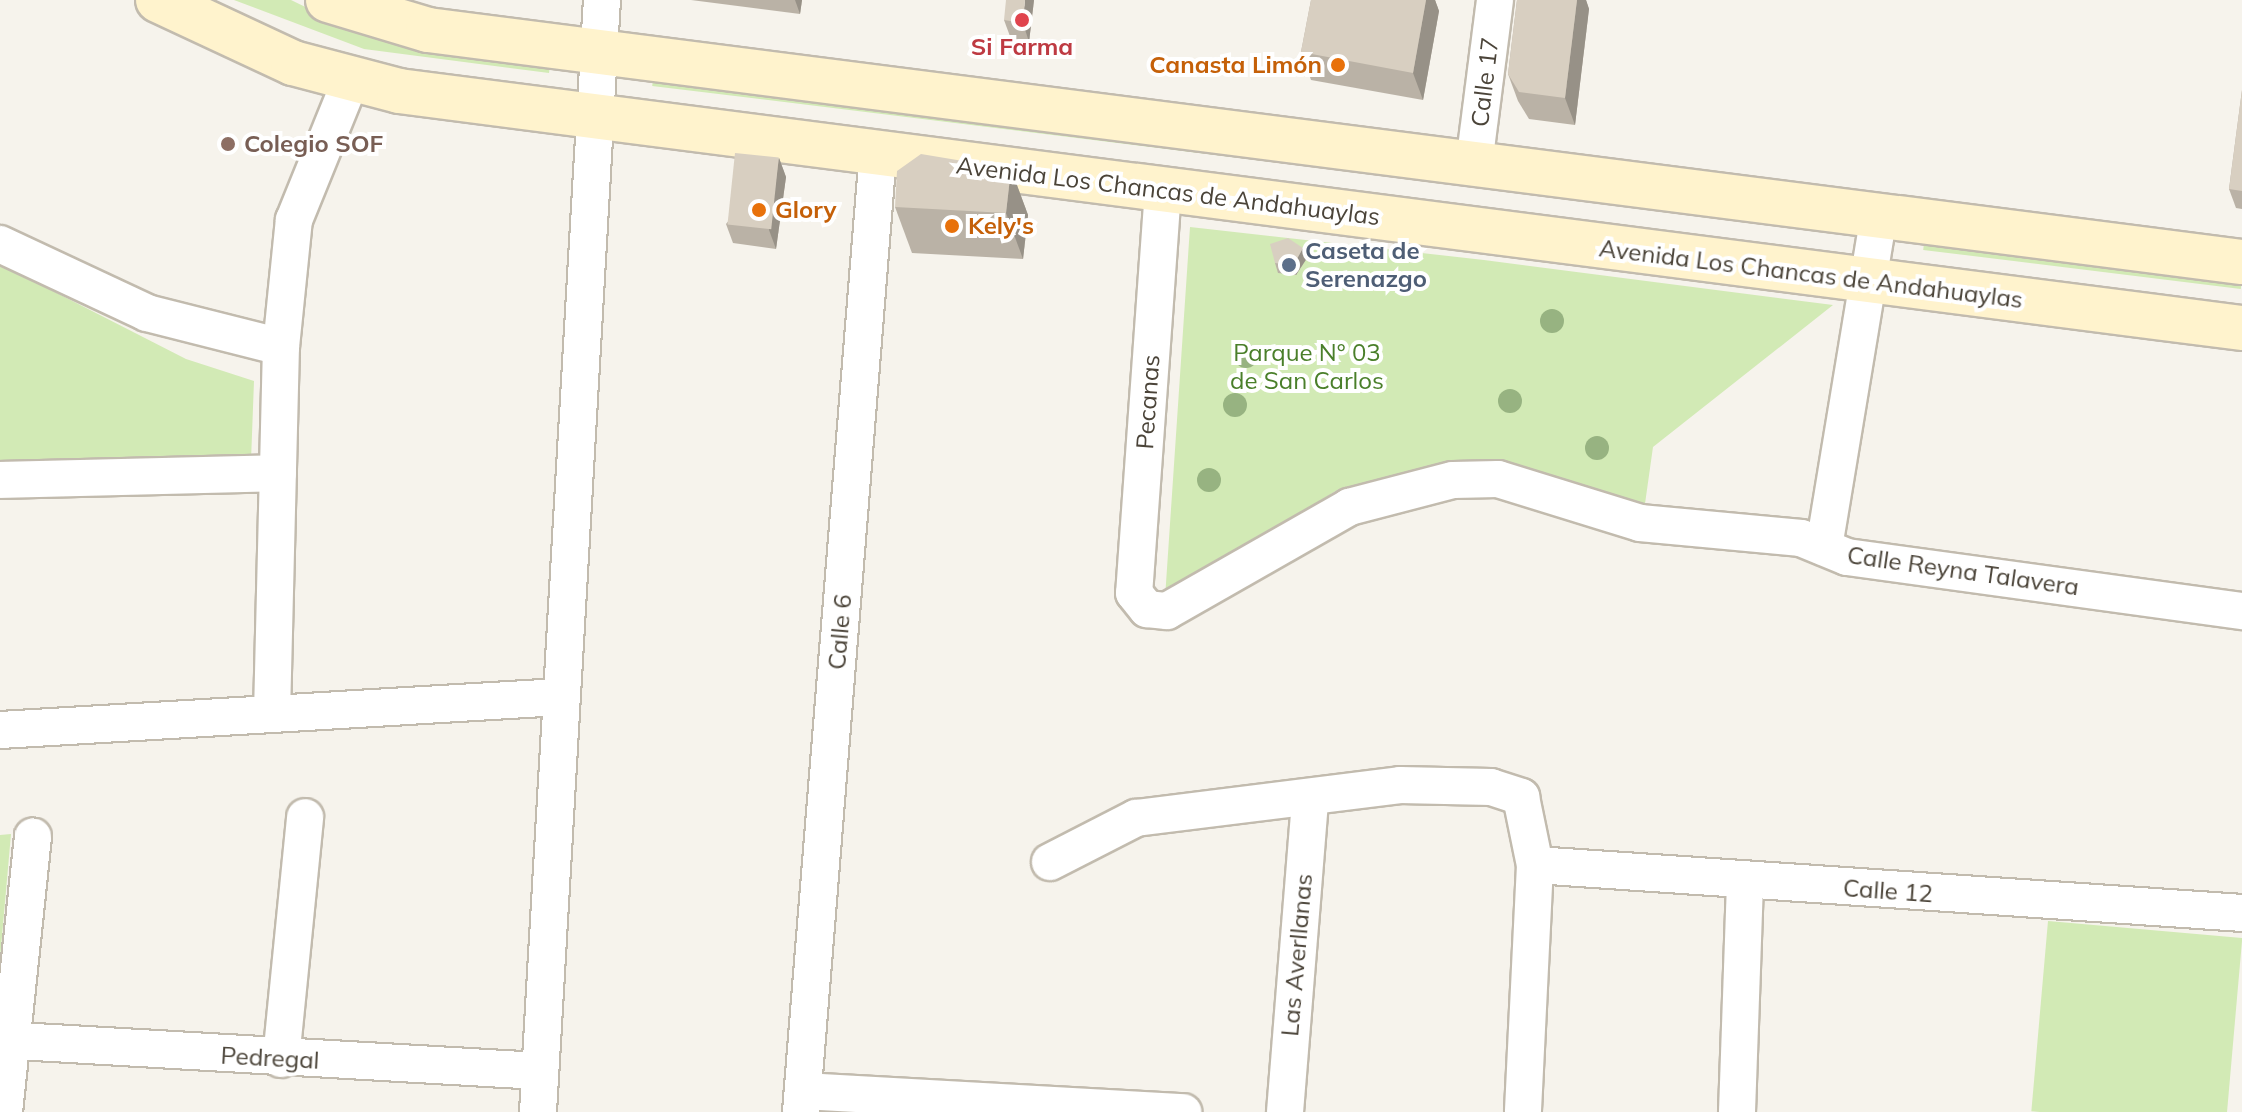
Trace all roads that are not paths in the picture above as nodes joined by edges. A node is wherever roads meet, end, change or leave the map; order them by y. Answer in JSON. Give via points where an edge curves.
{"nodes":[{"id":1,"x":158,"y":0,"type":"edge"},
{"id":2,"x":328,"y":0,"type":"edge"},
{"id":3,"x":602,"y":0,"type":"edge"},
{"id":4,"x":1495,"y":0,"type":"edge"},
{"id":5,"x":600,"y":53,"type":"junction"},
{"id":6,"x":350,"y":82,"type":"junction"},
{"id":7,"x":591,"y":116,"type":"junction"},
{"id":8,"x":878,"y":153,"type":"junction"},
{"id":9,"x":1474,"y":164,"type":"junction"},
{"id":10,"x":1163,"y":190,"type":"junction"},
{"id":11,"x":1879,"y":215,"type":"junction"},
{"id":12,"x":0,"y":244,"type":"edge"},
{"id":13,"x":2242,"y":262,"type":"edge"},
{"id":14,"x":1871,"y":281,"type":"junction"},
{"id":15,"x":2242,"y":328,"type":"edge"},
{"id":16,"x":281,"y":347,"type":"junction"},
{"id":17,"x":278,"y":473,"type":"junction"},
{"id":18,"x":0,"y":480,"type":"edge"},
{"id":19,"x":1824,"y":547,"type":"junction"},
{"id":20,"x":1147,"y":609,"type":"joint"},
{"id":21,"x":2242,"y":611,"type":"edge"},
{"id":22,"x":560,"y":697,"type":"junction"},
{"id":23,"x":272,"y":714,"type":"junction"},
{"id":24,"x":0,"y":730,"type":"edge"},
{"id":25,"x":1310,"y":799,"type":"junction"},
{"id":26,"x":305,"y":817,"type":"dead end"},
{"id":27,"x":33,"y":837,"type":"dead end"},
{"id":28,"x":1050,"y":862,"type":"dead end"},
{"id":29,"x":1535,"y":865,"type":"junction"},
{"id":30,"x":1745,"y":881,"type":"junction"},
{"id":31,"x":2242,"y":913,"type":"edge"},
{"id":32,"x":5,"y":1040,"type":"edge"},
{"id":33,"x":281,"y":1059,"type":"junction"},
{"id":34,"x":540,"y":1071,"type":"junction"},
{"id":35,"x":802,"y":1102,"type":"edge"},
{"id":36,"x":4,"y":1112,"type":"edge"},
{"id":37,"x":538,"y":1112,"type":"edge"},
{"id":38,"x":1183,"y":1112,"type":"edge"},
{"id":39,"x":1285,"y":1112,"type":"edge"},
{"id":40,"x":1523,"y":1112,"type":"edge"},
{"id":41,"x":1737,"y":1112,"type":"edge"}],
"edges":[{"from":1,"to":6,"type":"main road","name":"Avenida Los Chancas de Andahuaylas","via":[[248,45]]},
{"from":2,"to":5,"type":"main road","via":[[428,30]]},
{"from":3,"to":5,"type":"street"},
{"from":4,"to":9,"type":"street","name":"Calle 17"},
{"from":5,"to":7,"type":"street"},
{"from":5,"to":9,"type":"main road"},
{"from":6,"to":7,"type":"main road","name":"Avenida Los Chancas de Andahuaylas"},
{"from":6,"to":16,"type":"street","via":[[294,220]]},
{"from":7,"to":8,"type":"main road","name":"Avenida Los Chancas de Andahuaylas"},
{"from":7,"to":22,"type":"street"},
{"from":8,"to":10,"type":"main road","name":"Avenida Los Chancas de Andahuaylas"},
{"from":8,"to":35,"type":"street","name":"Calle 6"},
{"from":9,"to":11,"type":"main road"},
{"from":10,"to":14,"type":"main road","name":"Avenida Los Chancas de Andahuaylas"},
{"from":10,"to":20,"type":"street","name":"Pecanas","via":[[1134,593]]},
{"from":11,"to":13,"type":"main road"},
{"from":11,"to":14,"type":"street"},
{"from":12,"to":16,"type":"street","via":[[147,313]]},
{"from":14,"to":15,"type":"main road","name":"Avenida Los Chancas de Andahuaylas"},
{"from":14,"to":19,"type":"street"},
{"from":16,"to":17,"type":"street"},
{"from":17,"to":18,"type":"street"},
{"from":17,"to":23,"type":"street"},
{"from":19,"to":20,"type":"street","name":"Calle Reyna Talavera","via":[[1801,538],[1640,523],[1498,479],[1453,480],[1349,507],[1167,611]]},
{"from":19,"to":21,"type":"street","name":"Calle Reyna Talavera","via":[[1847,557]]},
{"from":22,"to":23,"type":"street"},
{"from":22,"to":34,"type":"street"},
{"from":23,"to":24,"type":"street"},
{"from":25,"to":28,"type":"street","via":[[1136,818]]},
{"from":25,"to":29,"type":"street","via":[[1400,785],[1491,787],[1521,797]]},
{"from":25,"to":39,"type":"street","name":"Las Averllanas"},
{"from":26,"to":33,"type":"street"},
{"from":27,"to":32,"type":"street"},
{"from":29,"to":30,"type":"street","name":"Calle 12"},
{"from":29,"to":40,"type":"street"},
{"from":30,"to":31,"type":"street","name":"Calle 12"},
{"from":30,"to":41,"type":"street"},
{"from":32,"to":33,"type":"street","name":"Pedregal"},
{"from":32,"to":36,"type":"street"},
{"from":33,"to":34,"type":"street","name":"Pedregal"},
{"from":34,"to":37,"type":"street"},
{"from":35,"to":38,"type":"street"}]}
